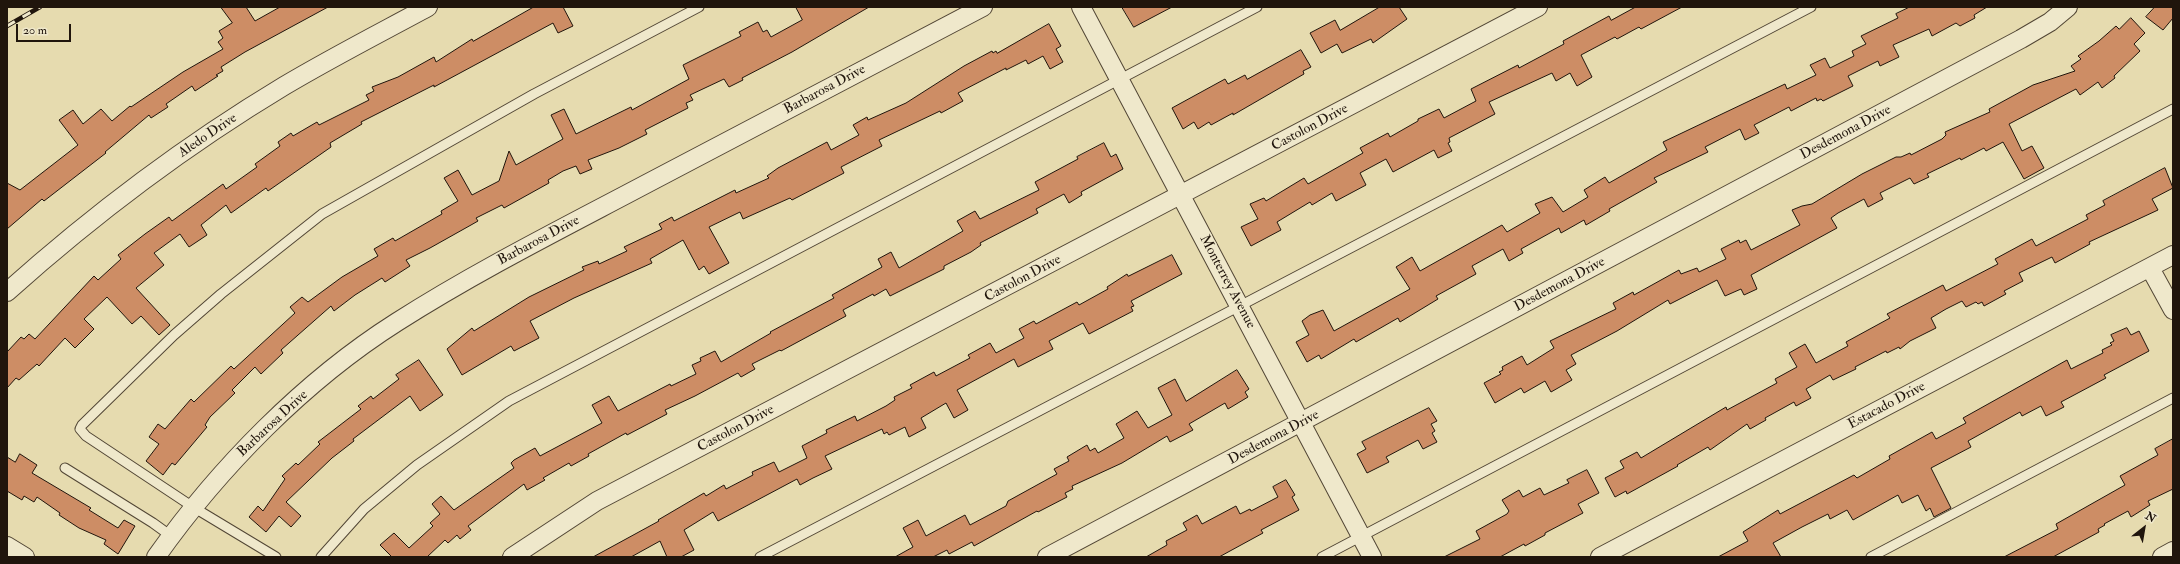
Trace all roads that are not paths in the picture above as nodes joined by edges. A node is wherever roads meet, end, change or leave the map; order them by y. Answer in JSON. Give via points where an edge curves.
{"nodes":[{"id":1,"x":428,"y":7,"type":"edge"},
{"id":2,"x":699,"y":7,"type":"edge"},
{"id":3,"x":983,"y":7,"type":"edge"},
{"id":4,"x":1081,"y":7,"type":"edge"},
{"id":5,"x":1257,"y":7,"type":"edge"},
{"id":6,"x":1538,"y":7,"type":"edge"},
{"id":7,"x":1810,"y":7,"type":"edge"},
{"id":8,"x":2068,"y":7,"type":"edge"},
{"id":9,"x":1120,"y":79,"type":"junction"},
{"id":10,"x":2173,"y":108,"type":"edge"},
{"id":11,"x":1182,"y":196,"type":"junction"},
{"id":12,"x":2173,"y":255,"type":"edge"},
{"id":13,"x":2150,"y":268,"type":"junction"},
{"id":14,"x":7,"y":292,"type":"edge"},
{"id":15,"x":1240,"y":306,"type":"junction"},
{"id":16,"x":2173,"y":310,"type":"edge"},
{"id":17,"x":2173,"y":398,"type":"edge"},
{"id":18,"x":1301,"y":423,"type":"junction"},
{"id":19,"x":65,"y":468,"type":"dead end"},
{"id":20,"x":193,"y":507,"type":"junction"},
{"id":21,"x":170,"y":536,"type":"junction"},
{"id":22,"x":1361,"y":536,"type":"junction"},
{"id":23,"x":7,"y":546,"type":"edge"},
{"id":24,"x":2173,"y":551,"type":"edge"},
{"id":25,"x":25,"y":557,"type":"edge"},
{"id":26,"x":156,"y":557,"type":"edge"},
{"id":27,"x":276,"y":557,"type":"edge"},
{"id":28,"x":321,"y":557,"type":"edge"},
{"id":29,"x":512,"y":557,"type":"edge"},
{"id":30,"x":760,"y":557,"type":"edge"},
{"id":31,"x":1047,"y":557,"type":"edge"},
{"id":32,"x":1322,"y":557,"type":"edge"},
{"id":33,"x":1372,"y":557,"type":"edge"},
{"id":34,"x":1600,"y":557,"type":"edge"},
{"id":35,"x":1871,"y":557,"type":"edge"},
{"id":36,"x":2162,"y":557,"type":"edge"}],
"edges":[{"from":1,"to":14,"type":"street","name":"Aledo Drive","via":[[284,86],[221,126],[118,199],[52,251]]},
{"from":2,"to":20,"type":"lane","via":[[534,94],[322,214],[174,335],[82,425],[80,428],[86,436]]},
{"from":3,"to":20,"type":"street","name":"Barbarosa Drive","via":[[494,264],[395,323],[337,365],[285,411],[234,461]]},
{"from":4,"to":9,"type":"street","name":"Monterrey Avenue"},
{"from":5,"to":9,"type":"lane"},
{"from":6,"to":11,"type":"street","name":"Castolon Drive"},
{"from":7,"to":15,"type":"lane"},
{"from":8,"to":18,"type":"street","name":"Desdemona Drive","via":[[2021,40]]},
{"from":9,"to":11,"type":"street","name":"Monterrey Avenue"},
{"from":9,"to":28,"type":"lane","via":[[509,401],[417,465],[370,504]]},
{"from":10,"to":22,"type":"lane"},
{"from":11,"to":15,"type":"street","name":"Monterrey Avenue"},
{"from":11,"to":29,"type":"street","name":"Castolon Drive","via":[[597,502]]},
{"from":12,"to":13,"type":"street","name":"Estacado Drive"},
{"from":13,"to":16,"type":"street"},
{"from":13,"to":34,"type":"street","name":"Estacado Drive"},
{"from":15,"to":18,"type":"street","name":"Monterrey Avenue"},
{"from":15,"to":30,"type":"lane"},
{"from":17,"to":35,"type":"lane"},
{"from":18,"to":22,"type":"street","name":"Monterrey Avenue"},
{"from":18,"to":31,"type":"street","name":"Desdemona Drive"},
{"from":19,"to":21,"type":"lane"},
{"from":20,"to":21,"type":"street","name":"Barbarosa Drive"},
{"from":20,"to":27,"type":"lane"},
{"from":21,"to":26,"type":"street","name":"Barbarosa Drive"},
{"from":22,"to":32,"type":"lane"},
{"from":22,"to":33,"type":"street","name":"Monterrey Avenue"},
{"from":23,"to":25,"type":"street"},
{"from":24,"to":36,"type":"street"}]}
